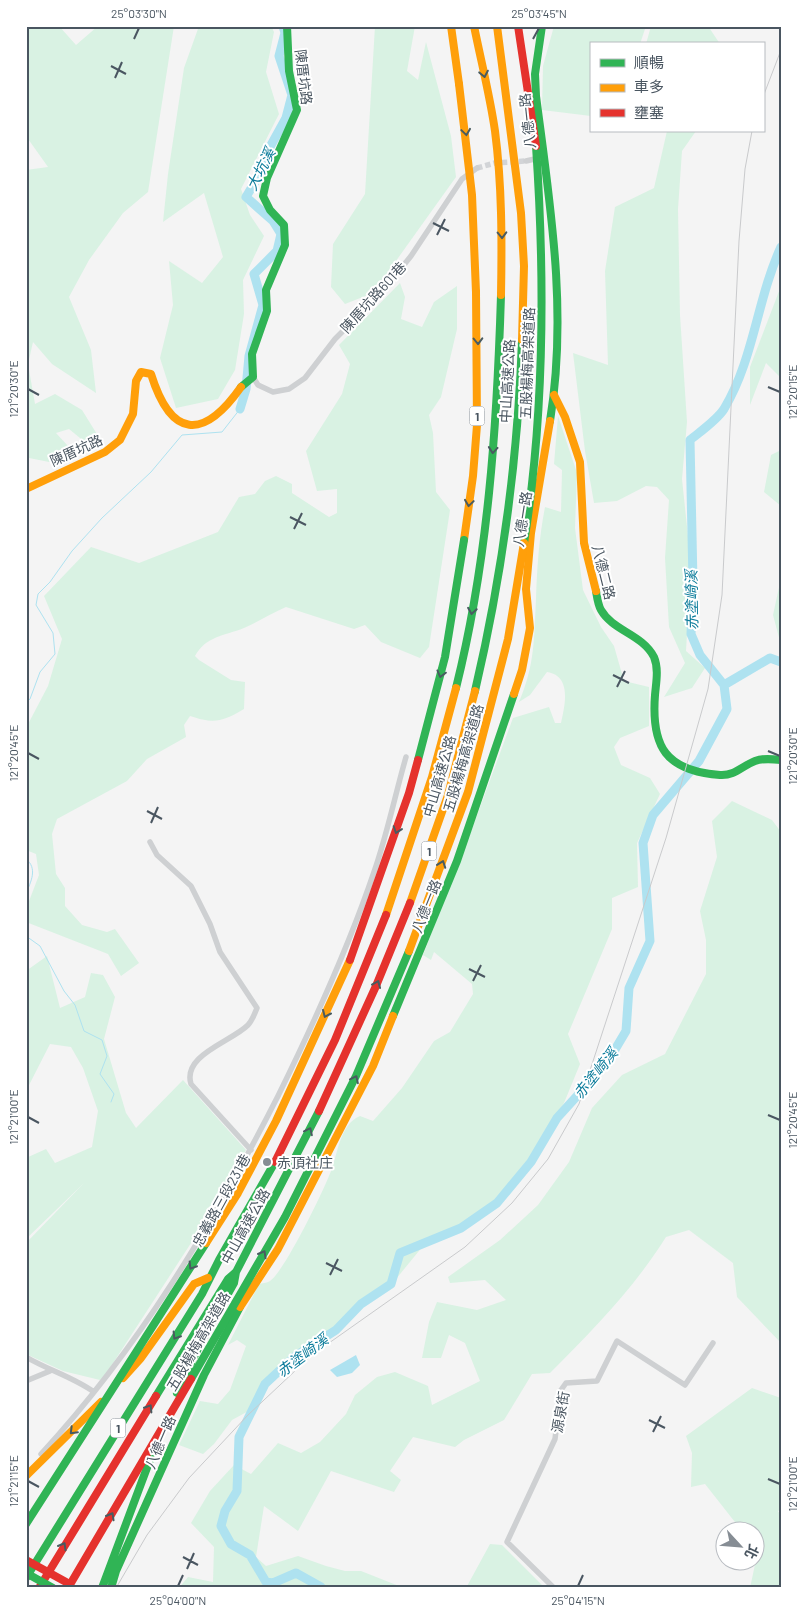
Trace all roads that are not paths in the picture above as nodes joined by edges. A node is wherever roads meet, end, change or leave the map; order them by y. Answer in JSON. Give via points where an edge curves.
{"nodes":[{"id":1,"x":287,"y":26,"type":"edge"},
{"id":2,"x":451,"y":26,"type":"edge"},
{"id":3,"x":474,"y":26,"type":"edge"},
{"id":4,"x":497,"y":26,"type":"edge"},
{"id":5,"x":518,"y":26,"type":"edge"},
{"id":6,"x":542,"y":26,"type":"edge"},
{"id":7,"x":544,"y":158,"type":"junction"},
{"id":8,"x":526,"y":161,"type":"tunnel mouth"},
{"id":9,"x":477,"y":168,"type":"tunnel mouth"},
{"id":10,"x":252,"y":378,"type":"junction"},
{"id":11,"x":554,"y":395,"type":"junction"},
{"id":12,"x":26,"y":489,"type":"edge"},
{"id":13,"x":406,"y":757,"type":"dead end"},
{"id":14,"x":781,"y":760,"type":"edge"},
{"id":15,"x":150,"y":842,"type":"dead end"},
{"id":16,"x":251,"y":1150,"type":"junction"},
{"id":17,"x":236,"y":1272,"type":"junction"},
{"id":18,"x":208,"y":1278,"type":"junction"},
{"id":19,"x":713,"y":1343,"type":"dead end"},
{"id":20,"x":26,"y":1357,"type":"edge"},
{"id":21,"x":50,"y":1371,"type":"junction"},
{"id":22,"x":26,"y":1381,"type":"edge"},
{"id":23,"x":94,"y":1392,"type":"junction"},
{"id":24,"x":26,"y":1470,"type":"edge"},
{"id":25,"x":26,"y":1476,"type":"edge"},
{"id":26,"x":26,"y":1524,"type":"edge"},
{"id":27,"x":26,"y":1560,"type":"edge"},
{"id":28,"x":26,"y":1573,"type":"edge"},
{"id":29,"x":26,"y":1578,"type":"edge"},
{"id":30,"x":67,"y":1585,"type":"edge"},
{"id":31,"x":39,"y":1588,"type":"edge"},
{"id":32,"x":53,"y":1588,"type":"edge"},
{"id":33,"x":74,"y":1588,"type":"edge"},
{"id":34,"x":102,"y":1588,"type":"edge"},
{"id":35,"x":111,"y":1588,"type":"edge"},
{"id":36,"x":554,"y":1588,"type":"edge"}],
"edges":[{"from":1,"to":10,"type":"main road","name":"陳厝坑路","via":[[289,71],[297,110],[262,196],[284,225],[285,245],[266,290],[267,312],[252,354]]},
{"from":2,"to":26,"type":"main road","number":"1","one_way":true,"bridge":true,"via":[[472,195],[477,425],[464,540],[445,657],[412,785],[345,973],[276,1121],[238,1193]]},
{"from":3,"to":18,"type":"main road","name":"中山高速公路","number":"1","one_way":true,"via":[[495,130],[502,236],[495,423],[484,536],[467,635],[451,707],[404,867],[347,1014],[291,1133]]},
{"from":17,"to":4,"type":"main road","name":"中山高速公路","number":"1","one_way":true,"via":[[325,1098],[387,960],[445,804],[486,651],[511,501],[521,386],[522,332],[522,224]]},
{"from":30,"to":5,"type":"main road","name":"五股楊梅高架道路","number":"1","one_way":true,"bridge":true,"via":[[285,1218],[356,1076],[417,934],[468,792],[508,639],[527,524],[539,411],[543,262],[536,147]]},
{"from":6,"to":7,"type":"main road","name":"八德一路","via":[[535,74]]},
{"from":7,"to":8,"type":"street"},
{"from":7,"to":11,"type":"main road","name":"八德一路","via":[[558,289]]},
{"from":9,"to":10,"type":"street","name":"陳厝坑路601巷","via":[[462,179],[411,256],[382,292],[335,339],[305,378],[289,389],[273,392]]},
{"from":10,"to":12,"type":"main road","name":"陳厝坑路","via":[[244,382],[228,405],[211,420],[190,426],[181,425],[164,409],[151,374],[141,372],[135,382],[131,421],[111,450]]},
{"from":11,"to":14,"type":"main road","name":"八德二路","via":[[580,462],[584,543],[600,609],[605,617],[637,637],[653,656],[657,673],[656,734],[662,753],[684,770],[734,775],[756,760]]},
{"from":11,"to":35,"type":"main road","name":"八德一路","via":[[531,533],[526,589],[530,628],[514,697],[457,861],[401,1002],[354,1105],[278,1249],[252,1285],[200,1382]]},
{"from":13,"to":16,"type":"street","via":[[383,845],[349,940]]},
{"from":15,"to":16,"type":"street","name":"忠義路三段231巷","via":[[157,855],[191,886],[220,952],[257,1008],[249,1024],[193,1063],[189,1077],[191,1084]]},
{"from":16,"to":23,"type":"street","name":"忠義路三段231巷","via":[[169,1289]]},
{"from":31,"to":17,"type":"main road","name":"中山高速公路","number":"1","one_way":true,"via":[[228,1279]]},
{"from":17,"to":34,"type":"main road","via":[[234,1283],[202,1340],[167,1416]]},
{"from":18,"to":25,"type":"main road","one_way":true,"via":[[194,1284],[142,1358]]},
{"from":18,"to":29,"type":"main road","name":"中山高速公路","number":"1","one_way":true,"via":[[202,1294]]},
{"from":19,"to":36,"type":"street","name":"源泉街","via":[[684,1385],[617,1341],[597,1381],[566,1383],[561,1390],[555,1439],[507,1542]]},
{"from":20,"to":21,"type":"street"},
{"from":21,"to":22,"type":"street"},
{"from":21,"to":23,"type":"street","via":[[75,1380]]},
{"from":23,"to":24,"type":"street","name":"忠義路三段231巷"},
{"from":27,"to":30,"type":"main road","bridge":true},
{"from":28,"to":32,"type":"main road","bridge":true},
{"from":30,"to":33,"type":"main road"}]}
